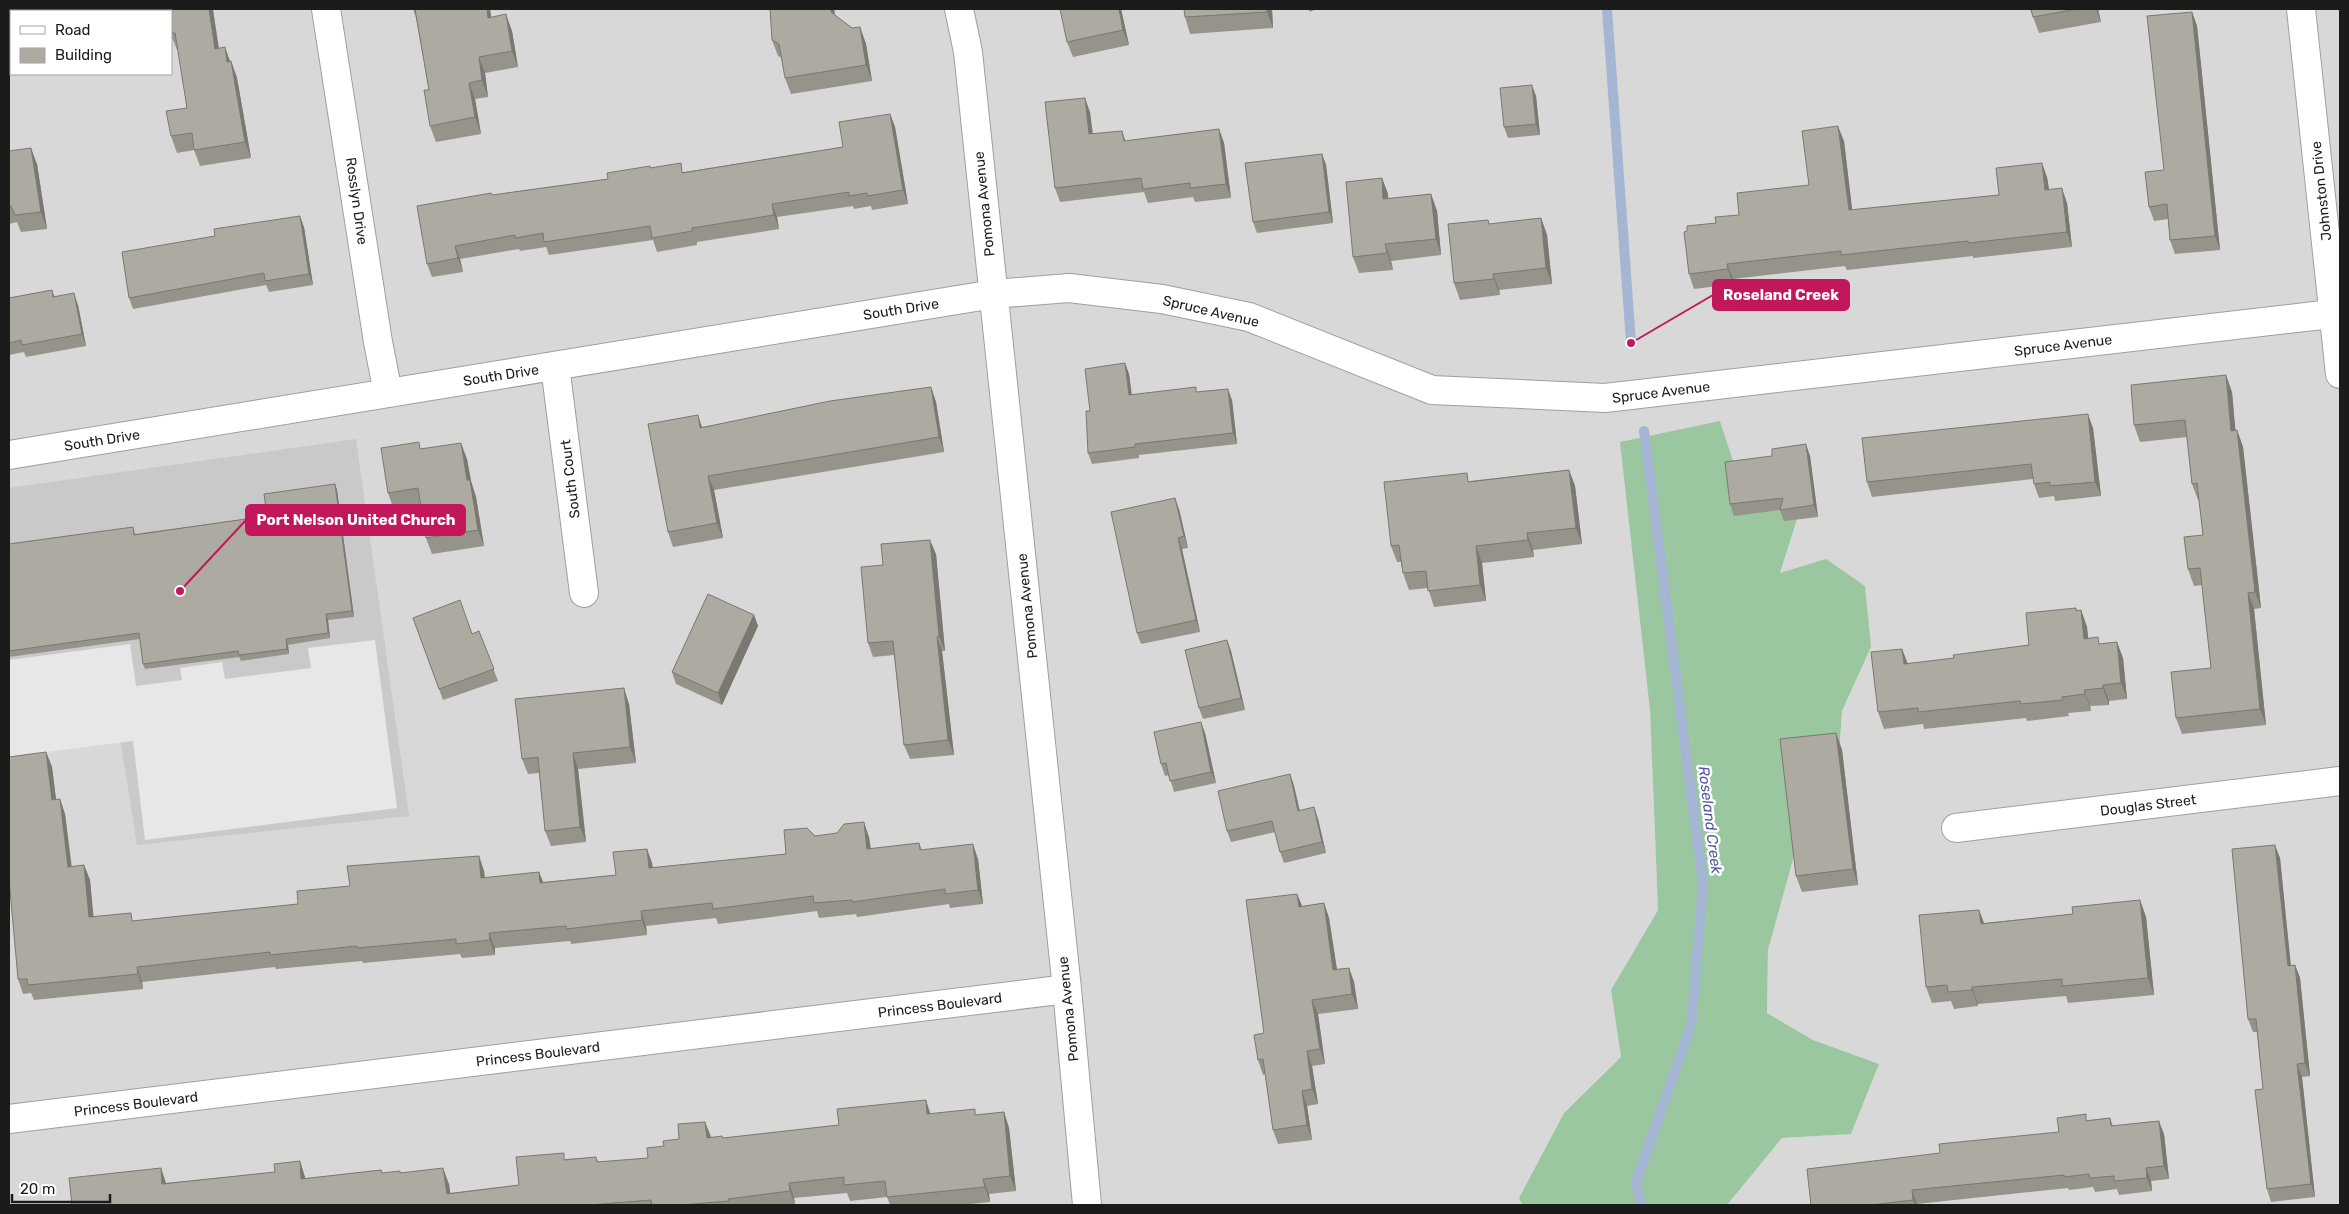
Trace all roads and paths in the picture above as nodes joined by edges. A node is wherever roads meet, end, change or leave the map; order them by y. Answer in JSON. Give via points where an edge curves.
{"nodes":[{"id":1,"x":326,"y":9,"type":"edge"},
{"id":2,"x":958,"y":9,"type":"edge"},
{"id":3,"x":2301,"y":9,"type":"edge"},
{"id":4,"x":994,"y":294,"type":"junction"},
{"id":5,"x":2337,"y":314,"type":"edge"},
{"id":6,"x":555,"y":366,"type":"junction"},
{"id":7,"x":2340,"y":374,"type":"edge"},
{"id":8,"x":388,"y":393,"type":"junction"},
{"id":9,"x":9,"y":455,"type":"edge"},
{"id":10,"x":584,"y":593,"type":"dead end"},
{"id":11,"x":2340,"y":781,"type":"edge"},
{"id":12,"x":1956,"y":828,"type":"dead end"},
{"id":13,"x":1067,"y":989,"type":"junction"},
{"id":14,"x":9,"y":1119,"type":"edge"},
{"id":15,"x":1087,"y":1205,"type":"edge"}],
"edges":[{"from":1,"to":8,"type":"street","name":"Rosslyn Drive"},
{"from":2,"to":4,"type":"street","name":"Pomona Avenue","via":[[968,52]]},
{"from":3,"to":5,"type":"street","name":"Johnston Drive"},
{"from":4,"to":5,"type":"street","name":"Spruce Avenue","via":[[1069,288],[1162,299],[1249,317],[1432,390],[1605,398]]},
{"from":4,"to":6,"type":"street","name":"South Drive"},
{"from":4,"to":13,"type":"street","name":"Pomona Avenue"},
{"from":5,"to":7,"type":"street","name":"Johnston Drive"},
{"from":6,"to":8,"type":"street","name":"South Drive"},
{"from":6,"to":10,"type":"street","name":"South Court"},
{"from":8,"to":9,"type":"street","name":"South Drive"},
{"from":11,"to":12,"type":"street","name":"Douglas Street"},
{"from":13,"to":14,"type":"street","name":"Princess Boulevard"},
{"from":13,"to":15,"type":"street","name":"Pomona Avenue"}]}
